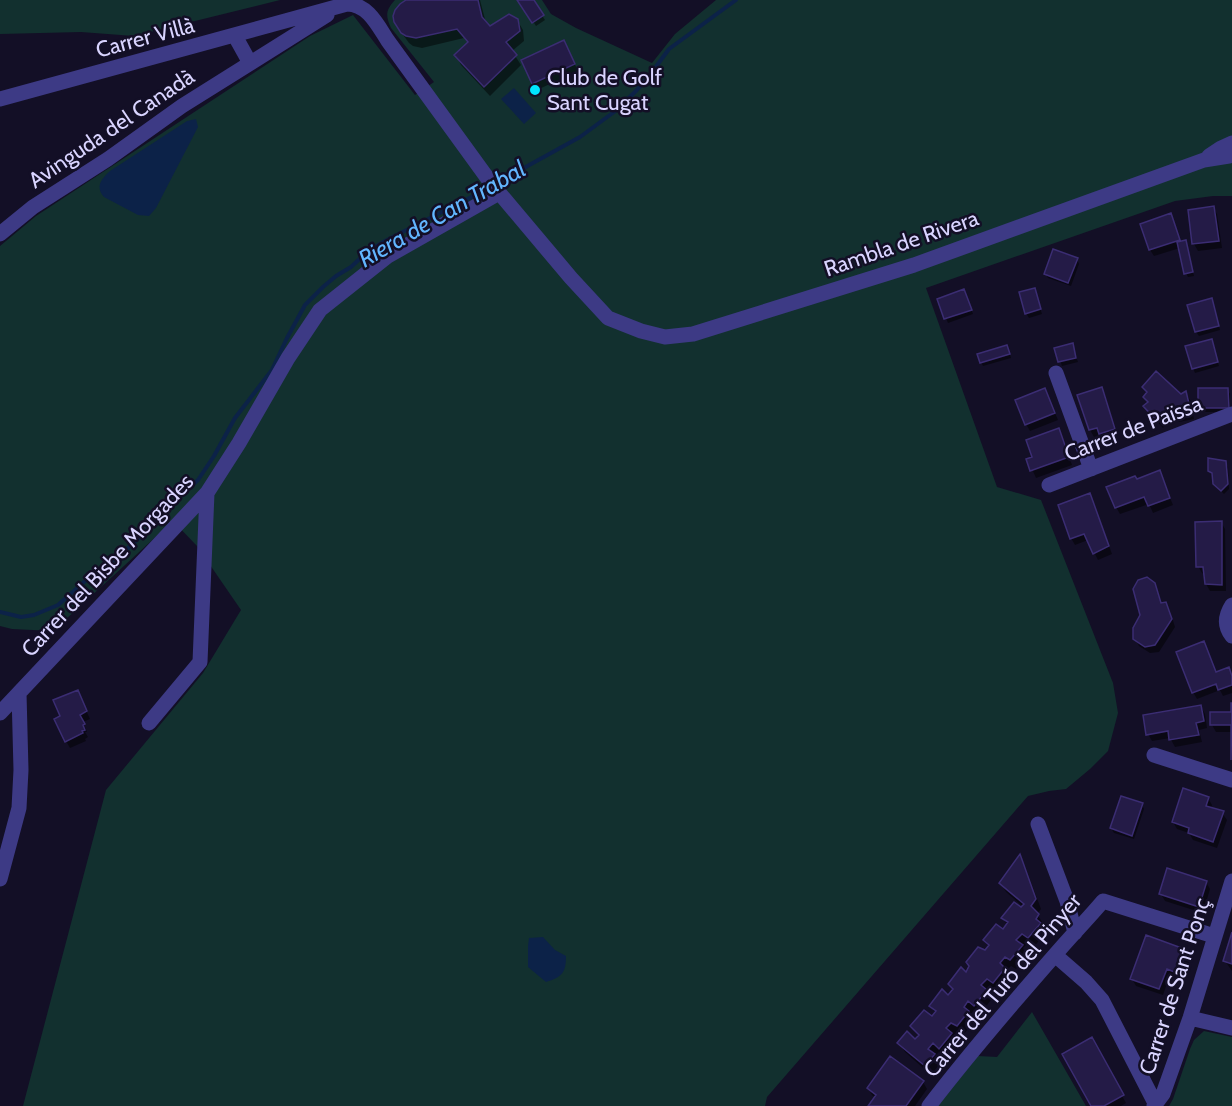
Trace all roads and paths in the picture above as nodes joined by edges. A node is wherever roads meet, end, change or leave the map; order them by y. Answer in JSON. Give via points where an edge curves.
{"nodes":[{"id":1,"x":365,"y":3,"type":"edge"},
{"id":2,"x":336,"y":8,"type":"junction"},
{"id":3,"x":235,"y":36,"type":"junction"},
{"id":4,"x":250,"y":63,"type":"junction"},
{"id":5,"x":0,"y":99,"type":"edge"},
{"id":6,"x":1231,"y":154,"type":"edge"},
{"id":7,"x":496,"y":189,"type":"junction"},
{"id":8,"x":0,"y":234,"type":"edge"},
{"id":9,"x":1056,"y":373,"type":"dead end"},
{"id":10,"x":1232,"y":414,"type":"edge"},
{"id":11,"x":1091,"y":469,"type":"junction"},
{"id":12,"x":1049,"y":485,"type":"dead end"},
{"id":13,"x":207,"y":493,"type":"junction"},
{"id":14,"x":1232,"y":605,"type":"edge"},
{"id":15,"x":1232,"y":636,"type":"edge"},
{"id":16,"x":19,"y":693,"type":"junction"},
{"id":17,"x":0,"y":713,"type":"edge"},
{"id":18,"x":149,"y":723,"type":"dead end"},
{"id":19,"x":1154,"y":755,"type":"dead end"},
{"id":20,"x":1232,"y":780,"type":"edge"},
{"id":21,"x":1038,"y":824,"type":"dead end"},
{"id":22,"x":0,"y":879,"type":"edge"},
{"id":23,"x":1232,"y":881,"type":"edge"},
{"id":24,"x":1075,"y":933,"type":"junction"},
{"id":25,"x":1214,"y":936,"type":"junction"},
{"id":26,"x":1055,"y":955,"type":"junction"},
{"id":27,"x":1190,"y":1018,"type":"junction"},
{"id":28,"x":1232,"y":1028,"type":"edge"},
{"id":29,"x":1155,"y":1105,"type":"edge"},
{"id":30,"x":929,"y":1106,"type":"edge"}],
"edges":[{"from":1,"to":2,"type":"street","name":"Carrer Villà"},
{"from":1,"to":7,"type":"street","via":[[388,41]]},
{"from":2,"to":3,"type":"street","name":"Carrer Villà"},
{"from":2,"to":4,"type":"street","name":"Avinguda del Canadà"},
{"from":3,"to":4,"type":"street"},
{"from":3,"to":5,"type":"street","name":"Carrer Villà"},
{"from":4,"to":8,"type":"street","name":"Avinguda del Canadà","via":[[33,207]]},
{"from":6,"to":7,"type":"street","name":"Rambla de Rivera","via":[[1221,148],[1204,160],[914,265],[693,334],[665,337],[608,318]]},
{"from":7,"to":13,"type":"street","name":"Carrer del Bisbe Morgades","via":[[388,256],[320,310]]},
{"from":9,"to":11,"type":"street"},
{"from":10,"to":11,"type":"street","name":"Carrer de Païssa"},
{"from":11,"to":12,"type":"street","name":"Carrer de Païssa"},
{"from":13,"to":16,"type":"street","name":"Carrer del Bisbe Morgades"},
{"from":13,"to":18,"type":"street","via":[[200,662]]},
{"from":14,"to":15,"type":"street","via":[[1226,615]]},
{"from":16,"to":17,"type":"street","name":"Carrer del Bisbe Morgades"},
{"from":16,"to":22,"type":"street","via":[[20,808]]},
{"from":19,"to":20,"type":"street"},
{"from":21,"to":24,"type":"street"},
{"from":23,"to":25,"type":"street","name":"Carrer de Sant Ponç"},
{"from":24,"to":25,"type":"street","name":"Carrer del Turó del Pinyer","via":[[1103,901]]},
{"from":24,"to":26,"type":"street","name":"Carrer del Turó del Pinyer"},
{"from":25,"to":27,"type":"street","name":"Carrer de Sant Ponç"},
{"from":26,"to":29,"type":"street","via":[[1102,1000]]},
{"from":26,"to":30,"type":"street","name":"Carrer del Turó del Pinyer"},
{"from":27,"to":28,"type":"street"},
{"from":27,"to":29,"type":"street","name":"Carrer de Sant Ponç","via":[[1163,1094]]}]}
